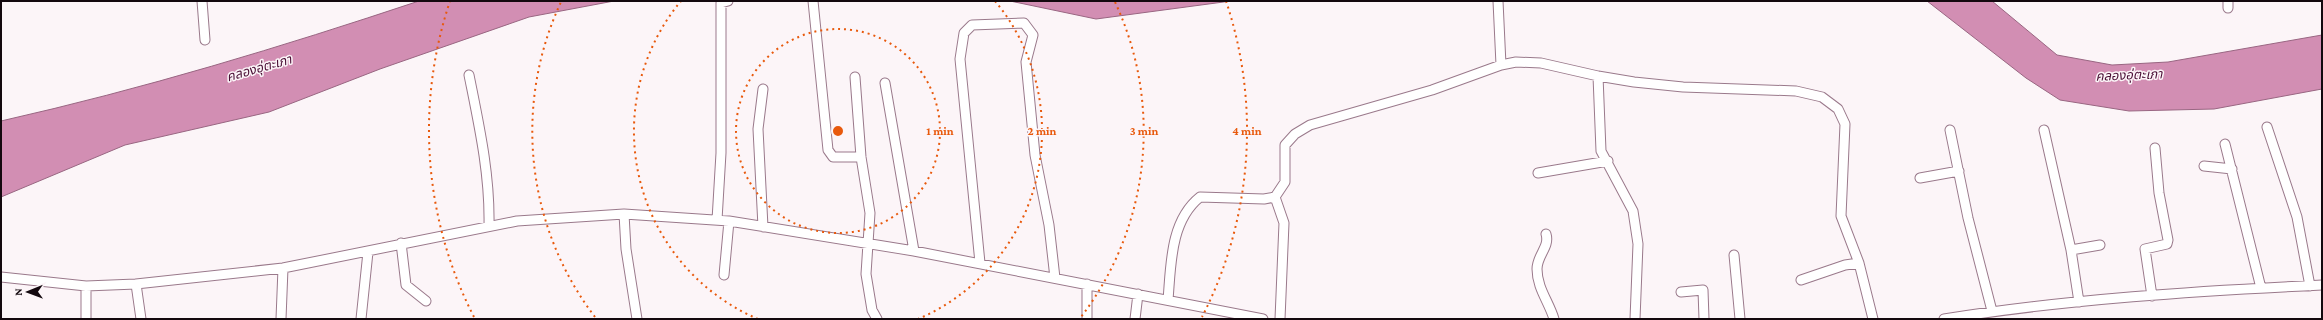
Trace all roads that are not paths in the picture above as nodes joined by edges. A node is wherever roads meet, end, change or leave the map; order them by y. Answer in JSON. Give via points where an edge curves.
{"nodes":[{"id":1,"x":202,"y":1,"type":"edge"},
{"id":2,"x":728,"y":1,"type":"edge"},
{"id":3,"x":813,"y":1,"type":"edge"},
{"id":4,"x":1498,"y":1,"type":"edge"},
{"id":5,"x":205,"y":40,"type":"dead end"},
{"id":6,"x":1501,"y":65,"type":"junction"},
{"id":7,"x":469,"y":75,"type":"dead end"},
{"id":8,"x":1598,"y":76,"type":"junction"},
{"id":9,"x":855,"y":77,"type":"dead end"},
{"id":10,"x":885,"y":83,"type":"dead end"},
{"id":11,"x":763,"y":89,"type":"dead end"},
{"id":12,"x":2267,"y":127,"type":"dead end"},
{"id":13,"x":1950,"y":130,"type":"dead end"},
{"id":14,"x":2044,"y":130,"type":"dead end"},
{"id":15,"x":2225,"y":144,"type":"dead end"},
{"id":16,"x":2155,"y":148,"type":"dead end"},
{"id":17,"x":861,"y":157,"type":"junction"},
{"id":18,"x":1608,"y":161,"type":"junction"},
{"id":19,"x":2204,"y":166,"type":"dead end"},
{"id":20,"x":2232,"y":169,"type":"junction"},
{"id":21,"x":1959,"y":171,"type":"junction"},
{"id":22,"x":1538,"y":173,"type":"dead end"},
{"id":23,"x":1920,"y":178,"type":"dead end"},
{"id":24,"x":1275,"y":197,"type":"junction"},
{"id":25,"x":624,"y":214,"type":"junction"},
{"id":26,"x":718,"y":220,"type":"junction"},
{"id":27,"x":728,"y":221,"type":"junction"},
{"id":28,"x":489,"y":225,"type":"junction"},
{"id":29,"x":763,"y":227,"type":"junction"},
{"id":30,"x":1546,"y":234,"type":"dead end"},
{"id":31,"x":401,"y":243,"type":"junction"},
{"id":32,"x":866,"y":244,"type":"junction"},
{"id":33,"x":2100,"y":245,"type":"dead end"},
{"id":34,"x":2071,"y":250,"type":"junction"},
{"id":35,"x":914,"y":251,"type":"junction"},
{"id":36,"x":368,"y":252,"type":"junction"},
{"id":37,"x":1734,"y":255,"type":"dead end"},
{"id":38,"x":980,"y":263,"type":"junction"},
{"id":39,"x":1859,"y":263,"type":"junction"},
{"id":40,"x":283,"y":268,"type":"junction"},
{"id":41,"x":724,"y":275,"type":"dead end"},
{"id":42,"x":1,"y":277,"type":"edge"},
{"id":43,"x":1055,"y":278,"type":"junction"},
{"id":44,"x":1801,"y":280,"type":"dead end"},
{"id":45,"x":136,"y":284,"type":"junction"},
{"id":46,"x":1087,"y":284,"type":"junction"},
{"id":47,"x":86,"y":286,"type":"junction"},
{"id":48,"x":2310,"y":286,"type":"junction"},
{"id":49,"x":2322,"y":286,"type":"edge"},
{"id":50,"x":2261,"y":288,"type":"junction"},
{"id":51,"x":1681,"y":292,"type":"dead end"},
{"id":52,"x":1138,"y":294,"type":"junction"},
{"id":53,"x":2152,"y":296,"type":"junction"},
{"id":54,"x":1168,"y":300,"type":"junction"},
{"id":55,"x":426,"y":301,"type":"dead end"},
{"id":56,"x":2079,"y":302,"type":"junction"},
{"id":57,"x":1992,"y":311,"type":"junction"},
{"id":58,"x":86,"y":319,"type":"edge"},
{"id":59,"x":141,"y":319,"type":"edge"},
{"id":60,"x":281,"y":319,"type":"edge"},
{"id":61,"x":361,"y":319,"type":"edge"},
{"id":62,"x":637,"y":319,"type":"edge"},
{"id":63,"x":877,"y":319,"type":"edge"},
{"id":64,"x":1087,"y":319,"type":"edge"},
{"id":65,"x":1135,"y":319,"type":"edge"},
{"id":66,"x":1263,"y":319,"type":"edge"},
{"id":67,"x":1280,"y":319,"type":"edge"},
{"id":68,"x":1554,"y":319,"type":"edge"},
{"id":69,"x":1635,"y":319,"type":"edge"},
{"id":70,"x":1704,"y":319,"type":"edge"},
{"id":71,"x":1740,"y":319,"type":"edge"},
{"id":72,"x":1873,"y":319,"type":"edge"},
{"id":73,"x":1944,"y":319,"type":"edge"}],
"edges":[{"from":1,"to":5,"type":"street"},
{"from":2,"to":26,"type":"street","via":[[721,3],[721,153]]},
{"from":3,"to":17,"type":"street","via":[[828,150],[833,157]]},
{"from":4,"to":6,"type":"street"},
{"from":6,"to":8,"type":"street","via":[[1516,62],[1541,63]]},
{"from":6,"to":24,"type":"street","via":[[1432,90],[1310,125],[1285,145],[1285,182]]},
{"from":7,"to":28,"type":"street","via":[[490,193]]},
{"from":8,"to":18,"type":"street","via":[[1601,151]]},
{"from":8,"to":39,"type":"street","via":[[1683,87],[1796,91],[1822,97],[1838,109],[1844,124],[1841,216]]},
{"from":9,"to":17,"type":"street"},
{"from":10,"to":35,"type":"street"},
{"from":11,"to":29,"type":"street","via":[[758,129]]},
{"from":12,"to":48,"type":"street","via":[[2297,217]]},
{"from":13,"to":21,"type":"street"},
{"from":14,"to":34,"type":"street"},
{"from":15,"to":20,"type":"street"},
{"from":16,"to":53,"type":"street","via":[[2159,193],[2168,240],[2164,246],[2145,249]]},
{"from":17,"to":32,"type":"street","via":[[870,212]]},
{"from":18,"to":22,"type":"street"},
{"from":18,"to":69,"type":"street","via":[[1633,211],[1638,244]]},
{"from":19,"to":20,"type":"street"},
{"from":20,"to":50,"type":"street"},
{"from":21,"to":23,"type":"street"},
{"from":21,"to":57,"type":"street"},
{"from":24,"to":54,"type":"street","via":[[1200,197],[1194,201],[1174,236]]},
{"from":24,"to":67,"type":"street","via":[[1284,223]]},
{"from":25,"to":26,"type":"street"},
{"from":25,"to":28,"type":"street"},
{"from":25,"to":62,"type":"street","via":[[626,249]]},
{"from":26,"to":27,"type":"street"},
{"from":27,"to":29,"type":"street"},
{"from":27,"to":41,"type":"street"},
{"from":28,"to":31,"type":"street"},
{"from":29,"to":32,"type":"street"},
{"from":30,"to":68,"type":"street","via":[[1548,240],[1537,268],[1542,294]]},
{"from":31,"to":36,"type":"street"},
{"from":31,"to":55,"type":"street","via":[[406,285]]},
{"from":32,"to":35,"type":"street"},
{"from":32,"to":63,"type":"street","via":[[866,274],[872,310]]},
{"from":33,"to":34,"type":"street"},
{"from":34,"to":56,"type":"street"},
{"from":35,"to":38,"type":"street"},
{"from":36,"to":40,"type":"street"},
{"from":36,"to":61,"type":"street"},
{"from":37,"to":71,"type":"street"},
{"from":38,"to":43,"type":"street"},
{"from":38,"to":43,"type":"street","via":[[960,59],[964,32],[972,25],[1024,23],[1033,35],[1026,62],[1035,155],[1049,225]]},
{"from":39,"to":44,"type":"street","via":[[1845,265]]},
{"from":39,"to":72,"type":"street"},
{"from":40,"to":45,"type":"street"},
{"from":40,"to":60,"type":"street"},
{"from":42,"to":47,"type":"street"},
{"from":43,"to":46,"type":"street"},
{"from":45,"to":47,"type":"street"},
{"from":45,"to":59,"type":"street"},
{"from":46,"to":52,"type":"street"},
{"from":46,"to":64,"type":"street"},
{"from":47,"to":58,"type":"street"},
{"from":48,"to":49,"type":"street"},
{"from":48,"to":50,"type":"street"},
{"from":50,"to":53,"type":"street"},
{"from":51,"to":70,"type":"street","via":[[1703,290]]},
{"from":52,"to":54,"type":"street"},
{"from":52,"to":65,"type":"street"},
{"from":53,"to":56,"type":"street"},
{"from":54,"to":66,"type":"street"},
{"from":56,"to":57,"type":"street"},
{"from":57,"to":73,"type":"street"}]}
